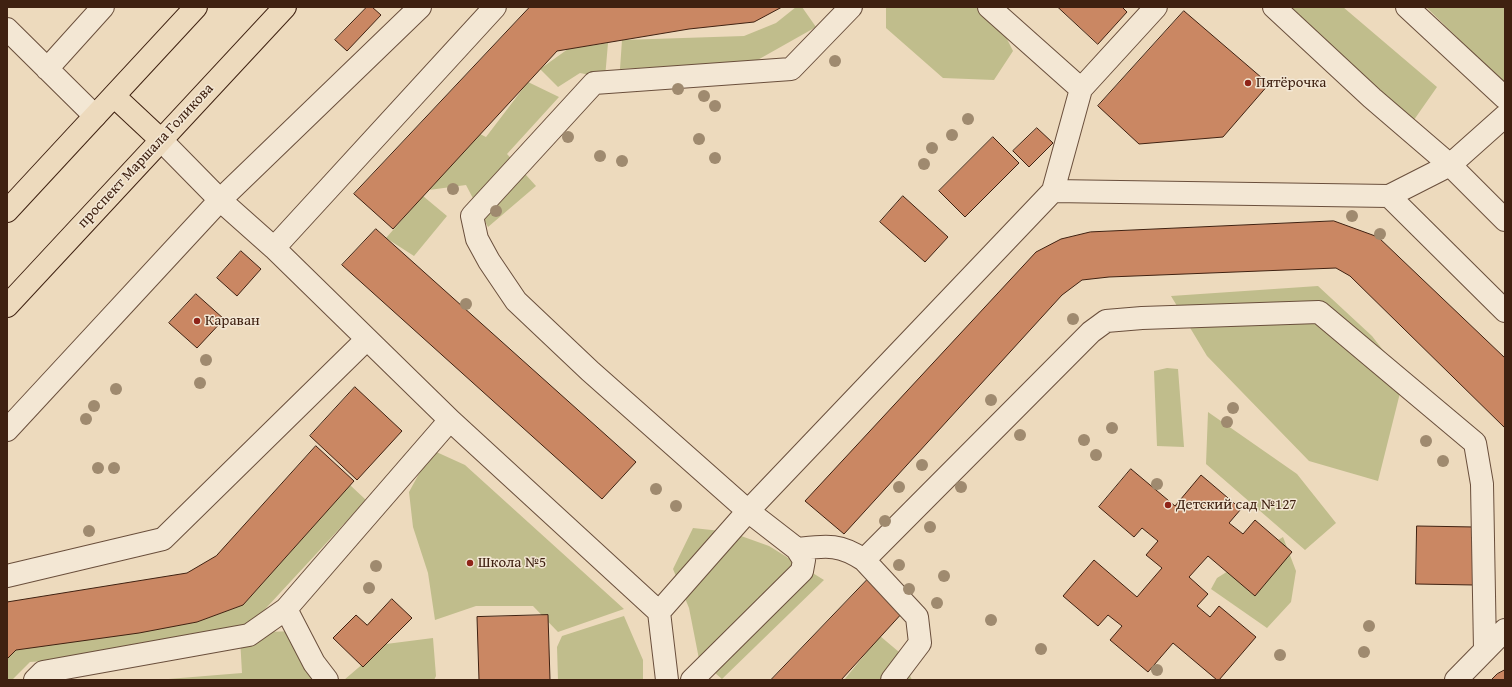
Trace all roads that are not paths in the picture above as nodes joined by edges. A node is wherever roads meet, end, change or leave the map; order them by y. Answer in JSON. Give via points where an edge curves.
{"nodes":[{"id":1,"x":103,"y":7,"type":"edge"},
{"id":2,"x":196,"y":7,"type":"edge"},
{"id":3,"x":285,"y":7,"type":"edge"},
{"id":4,"x":420,"y":7,"type":"edge"},
{"id":5,"x":494,"y":7,"type":"edge"},
{"id":6,"x":851,"y":7,"type":"edge"},
{"id":7,"x":989,"y":7,"type":"edge"},
{"id":8,"x":1156,"y":7,"type":"edge"},
{"id":9,"x":1274,"y":7,"type":"edge"},
{"id":10,"x":1407,"y":7,"type":"edge"},
{"id":11,"x":7,"y":29,"type":"edge"},
{"id":12,"x":47,"y":69,"type":"junction"},
{"id":13,"x":1081,"y":89,"type":"junction"},
{"id":14,"x":114,"y":96,"type":"junction"},
{"id":15,"x":1505,"y":98,"type":"edge"},
{"id":16,"x":95,"y":116,"type":"junction"},
{"id":17,"x":1505,"y":116,"type":"edge"},
{"id":18,"x":161,"y":140,"type":"junction"},
{"id":19,"x":1450,"y":165,"type":"junction"},
{"id":20,"x":1053,"y":191,"type":"junction"},
{"id":21,"x":1389,"y":196,"type":"junction"},
{"id":22,"x":220,"y":200,"type":"junction"},
{"id":23,"x":7,"y":211,"type":"edge"},
{"id":24,"x":1505,"y":220,"type":"edge"},
{"id":25,"x":274,"y":248,"type":"junction"},
{"id":26,"x":7,"y":306,"type":"edge"},
{"id":27,"x":1505,"y":311,"type":"edge"},
{"id":28,"x":366,"y":339,"type":"junction"},
{"id":29,"x":450,"y":420,"type":"junction"},
{"id":30,"x":7,"y":430,"type":"edge"},
{"id":31,"x":748,"y":511,"type":"junction"},
{"id":32,"x":796,"y":549,"type":"junction"},
{"id":33,"x":864,"y":560,"type":"junction"},
{"id":34,"x":7,"y":576,"type":"edge"},
{"id":35,"x":286,"y":609,"type":"junction"},
{"id":36,"x":659,"y":612,"type":"junction"},
{"id":37,"x":1505,"y":630,"type":"edge"},
{"id":38,"x":1485,"y":650,"type":"junction"},
{"id":39,"x":35,"y":680,"type":"edge"},
{"id":40,"x":327,"y":680,"type":"edge"},
{"id":41,"x":667,"y":680,"type":"edge"},
{"id":42,"x":692,"y":680,"type":"edge"},
{"id":43,"x":892,"y":680,"type":"edge"},
{"id":44,"x":1456,"y":680,"type":"edge"}],
"edges":[{"from":1,"to":12,"type":"street"},
{"from":2,"to":14,"type":"main road"},
{"from":3,"to":18,"type":"main road","name":"проспект Маршала Голикова"},
{"from":4,"to":22,"type":"street"},
{"from":5,"to":25,"type":"street"},
{"from":6,"to":31,"type":"street","via":[[791,69],[594,83],[472,216],[477,239],[489,262],[516,301],[590,371]]},
{"from":7,"to":13,"type":"street"},
{"from":8,"to":13,"type":"street"},
{"from":9,"to":19,"type":"street","via":[[1372,98]]},
{"from":10,"to":15,"type":"street"},
{"from":11,"to":12,"type":"street"},
{"from":12,"to":16,"type":"street"},
{"from":13,"to":20,"type":"street"},
{"from":14,"to":16,"type":"main road"},
{"from":14,"to":18,"type":"main road"},
{"from":16,"to":23,"type":"main road"},
{"from":17,"to":19,"type":"street"},
{"from":18,"to":22,"type":"street"},
{"from":18,"to":26,"type":"main road","name":"проспект Маршала Голикова"},
{"from":19,"to":21,"type":"street"},
{"from":19,"to":24,"type":"street"},
{"from":20,"to":21,"type":"street"},
{"from":20,"to":31,"type":"street"},
{"from":21,"to":27,"type":"street"},
{"from":22,"to":25,"type":"street"},
{"from":22,"to":30,"type":"street"},
{"from":25,"to":28,"type":"street"},
{"from":28,"to":29,"type":"street"},
{"from":28,"to":34,"type":"street","via":[[163,539]]},
{"from":29,"to":35,"type":"street"},
{"from":29,"to":36,"type":"street"},
{"from":31,"to":32,"type":"street"},
{"from":31,"to":36,"type":"street"},
{"from":32,"to":33,"type":"street","via":[[829,545],[854,553]]},
{"from":32,"to":42,"type":"street","via":[[804,560],[802,571]]},
{"from":33,"to":38,"type":"street","via":[[1091,332],[1106,321],[1244,313],[1319,312],[1475,443],[1482,484]]},
{"from":33,"to":43,"type":"street","via":[[917,617],[920,643]]},
{"from":35,"to":39,"type":"street","via":[[248,635],[43,672]]},
{"from":35,"to":40,"type":"street","via":[[314,663]]},
{"from":36,"to":41,"type":"street"},
{"from":37,"to":38,"type":"street"},
{"from":38,"to":44,"type":"street"}]}
